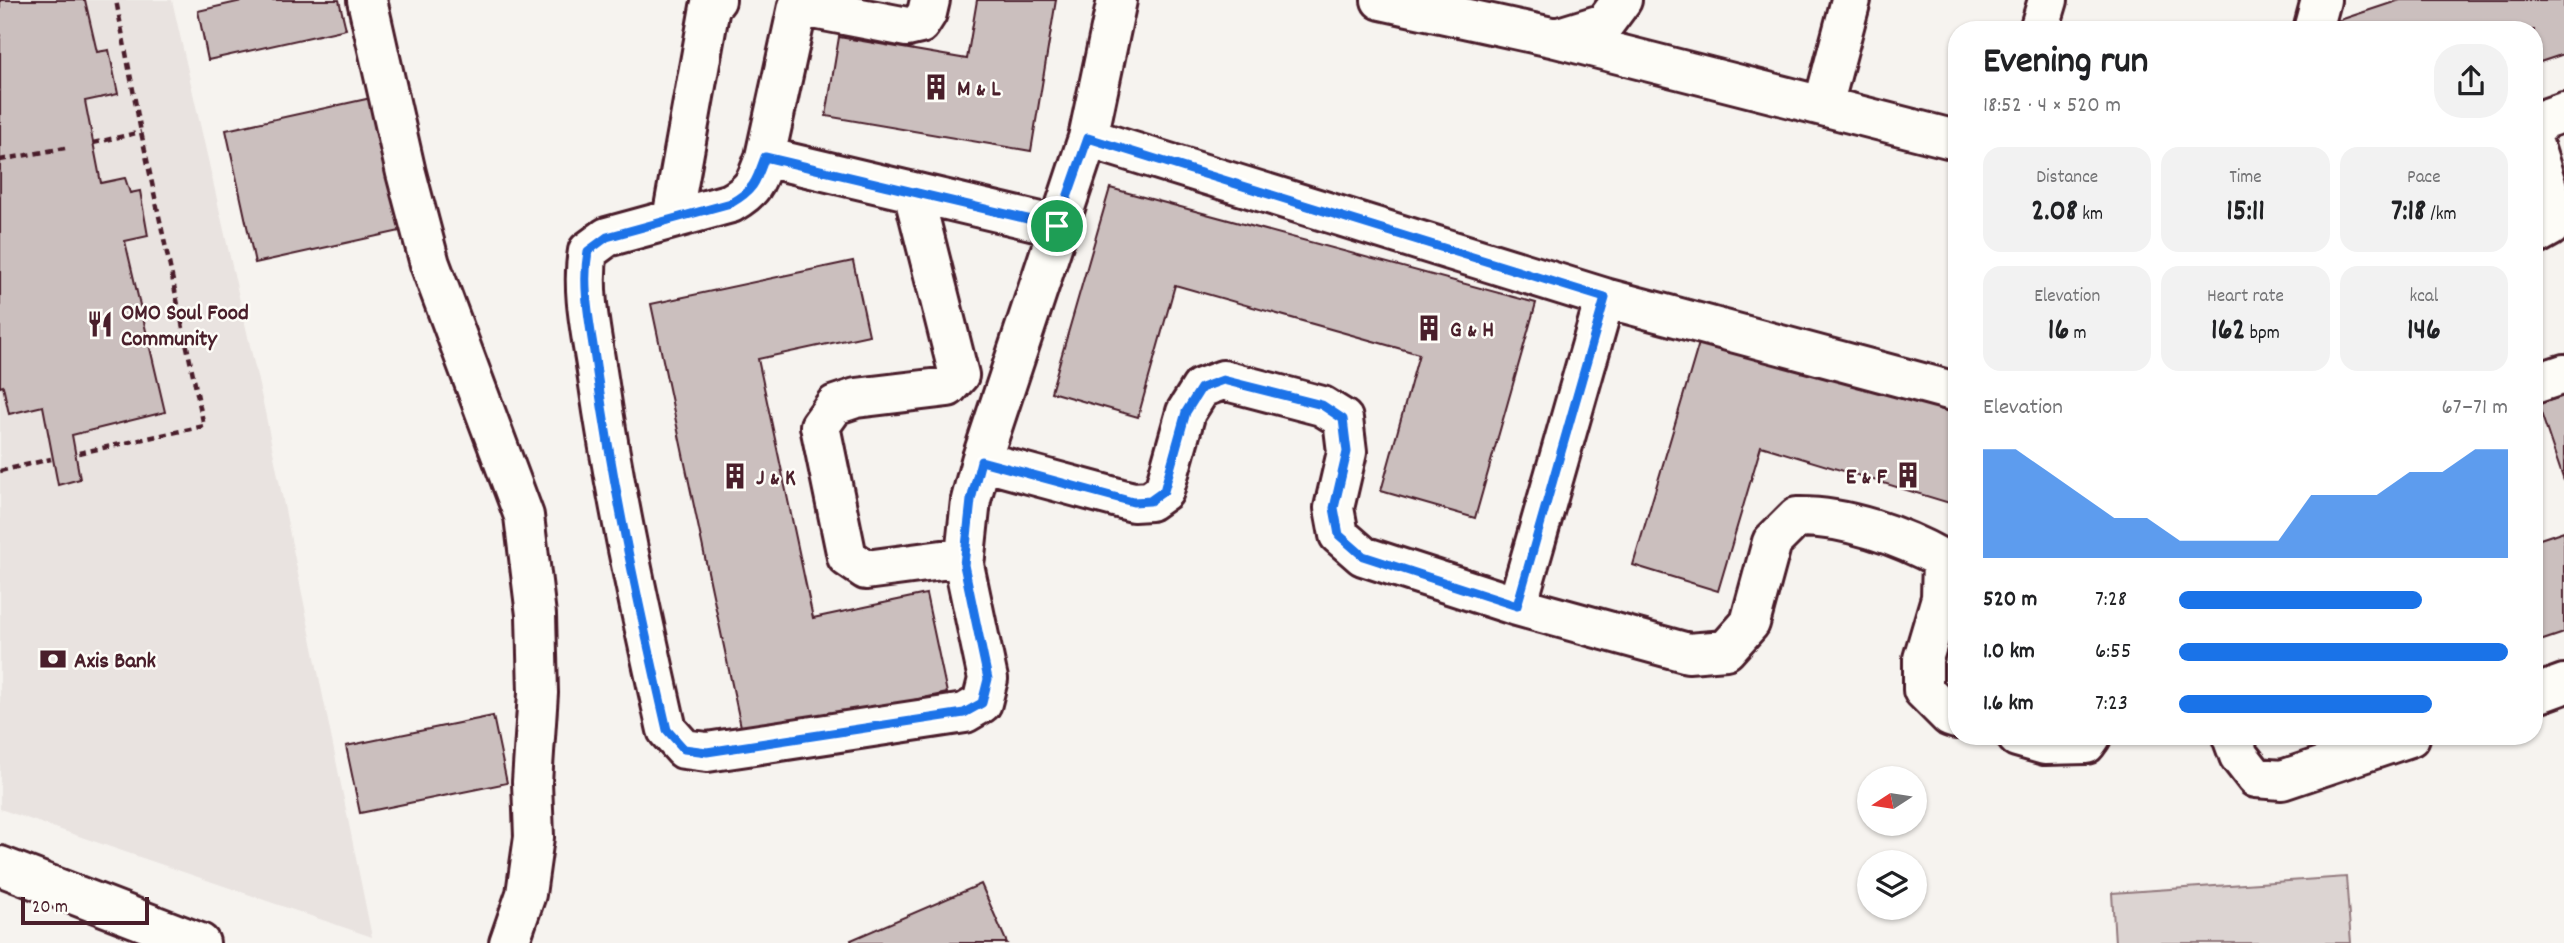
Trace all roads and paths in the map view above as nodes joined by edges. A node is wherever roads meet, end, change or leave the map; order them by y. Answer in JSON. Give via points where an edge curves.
{"nodes":[{"id":1,"x":116,"y":0,"type":"edge"},
{"id":2,"x":716,"y":0,"type":"edge"},
{"id":3,"x":930,"y":0,"type":"edge"},
{"id":4,"x":1116,"y":0,"type":"edge"},
{"id":5,"x":1381,"y":0,"type":"edge"},
{"id":6,"x":1622,"y":0,"type":"edge"},
{"id":7,"x":1851,"y":0,"type":"edge"},
{"id":8,"x":2048,"y":0,"type":"edge"},
{"id":9,"x":2321,"y":0,"type":"edge"},
{"id":10,"x":783,"y":3,"type":"edge"},
{"id":11,"x":375,"y":8,"type":"edge"},
{"id":12,"x":2042,"y":21,"type":"edge"},
{"id":13,"x":2316,"y":21,"type":"edge"},
{"id":14,"x":1556,"y":38,"type":"junction"},
{"id":15,"x":1823,"y":106,"type":"junction"},
{"id":16,"x":2564,"y":113,"type":"edge"},
{"id":17,"x":2543,"y":120,"type":"edge"},
{"id":18,"x":141,"y":132,"type":"junction"},
{"id":19,"x":1088,"y":138,"type":"junction"},
{"id":20,"x":1948,"y":138,"type":"edge"},
{"id":21,"x":93,"y":143,"type":"dead end"},
{"id":22,"x":65,"y":148,"type":"dead end"},
{"id":23,"x":765,"y":157,"type":"junction"},
{"id":24,"x":0,"y":160,"type":"edge"},
{"id":25,"x":2543,"y":174,"type":"edge"},
{"id":26,"x":913,"y":192,"type":"junction"},
{"id":27,"x":673,"y":219,"type":"junction"},
{"id":28,"x":1057,"y":226,"type":"junction"},
{"id":29,"x":2543,"y":231,"type":"edge"},
{"id":30,"x":1605,"y":298,"type":"junction"},
{"id":31,"x":2564,"y":374,"type":"edge"},
{"id":32,"x":2543,"y":381,"type":"edge"},
{"id":33,"x":1948,"y":390,"type":"edge"},
{"id":34,"x":79,"y":453,"type":"dead end"},
{"id":35,"x":51,"y":459,"type":"dead end"},
{"id":36,"x":981,"y":461,"type":"junction"},
{"id":37,"x":0,"y":471,"type":"edge"},
{"id":38,"x":965,"y":557,"type":"junction"},
{"id":39,"x":1517,"y":606,"type":"junction"},
{"id":40,"x":2564,"y":684,"type":"edge"},
{"id":41,"x":2543,"y":692,"type":"edge"},
{"id":42,"x":1948,"y":714,"type":"edge"},
{"id":43,"x":2235,"y":745,"type":"edge"},
{"id":44,"x":2386,"y":745,"type":"edge"},
{"id":45,"x":0,"y":866,"type":"edge"},
{"id":46,"x":151,"y":934,"type":"edge"},
{"id":47,"x":200,"y":943,"type":"edge"},
{"id":48,"x":509,"y":943,"type":"edge"}],
"edges":[{"from":1,"to":18,"type":"path"},
{"from":2,"to":27,"type":"street","via":[[710,7]]},
{"from":3,"to":10,"type":"street","via":[[920,24],[906,27]]},
{"from":4,"to":19,"type":"street"},
{"from":5,"to":14,"type":"street"},
{"from":6,"to":14,"type":"street","via":[[1605,23]]},
{"from":7,"to":15,"type":"street"},
{"from":8,"to":12,"type":"street"},
{"from":9,"to":13,"type":"street"},
{"from":10,"to":23,"type":"street"},
{"from":11,"to":48,"type":"street","via":[[406,173],[430,264],[524,516],[536,628],[534,837],[526,894]]},
{"from":14,"to":15,"type":"street"},
{"from":15,"to":20,"type":"street"},
{"from":16,"to":17,"type":"street"},
{"from":18,"to":21,"type":"path"},
{"from":18,"to":34,"type":"path","via":[[204,426]]},
{"from":19,"to":28,"type":"street"},
{"from":19,"to":30,"type":"street"},
{"from":22,"to":24,"type":"path"},
{"from":23,"to":26,"type":"street"},
{"from":23,"to":27,"type":"street","via":[[749,193],[731,203]]},
{"from":25,"to":29,"type":"street","via":[[2552,203],[2550,227]]},
{"from":26,"to":28,"type":"street"},
{"from":26,"to":38,"type":"street","via":[[959,374],[948,387],[856,398],[835,405],[820,426],[846,557],[866,570]]},
{"from":27,"to":38,"type":"street","via":[[607,237],[588,251],[584,276],[631,569],[667,730],[684,749],[707,752],[964,713],[982,703],[988,679]]},
{"from":28,"to":36,"type":"street"},
{"from":30,"to":33,"type":"street"},
{"from":30,"to":39,"type":"street"},
{"from":31,"to":32,"type":"street"},
{"from":35,"to":37,"type":"path"},
{"from":36,"to":38,"type":"street"},
{"from":36,"to":39,"type":"street","via":[[1133,502],[1150,501],[1164,491],[1186,412],[1201,388],[1223,380],[1322,405],[1343,419],[1347,452],[1334,508],[1339,535],[1363,556]]},
{"from":39,"to":42,"type":"street","via":[[1688,653],[1726,650],[1750,623],[1772,542],[1797,517],[1823,516],[1914,543],[1941,559],[1941,597],[1923,659],[1923,691]]},
{"from":40,"to":41,"type":"street"},
{"from":43,"to":44,"type":"street","via":[[2256,778],[2282,780]]},
{"from":45,"to":46,"type":"street"},
{"from":46,"to":47,"type":"street"}]}
